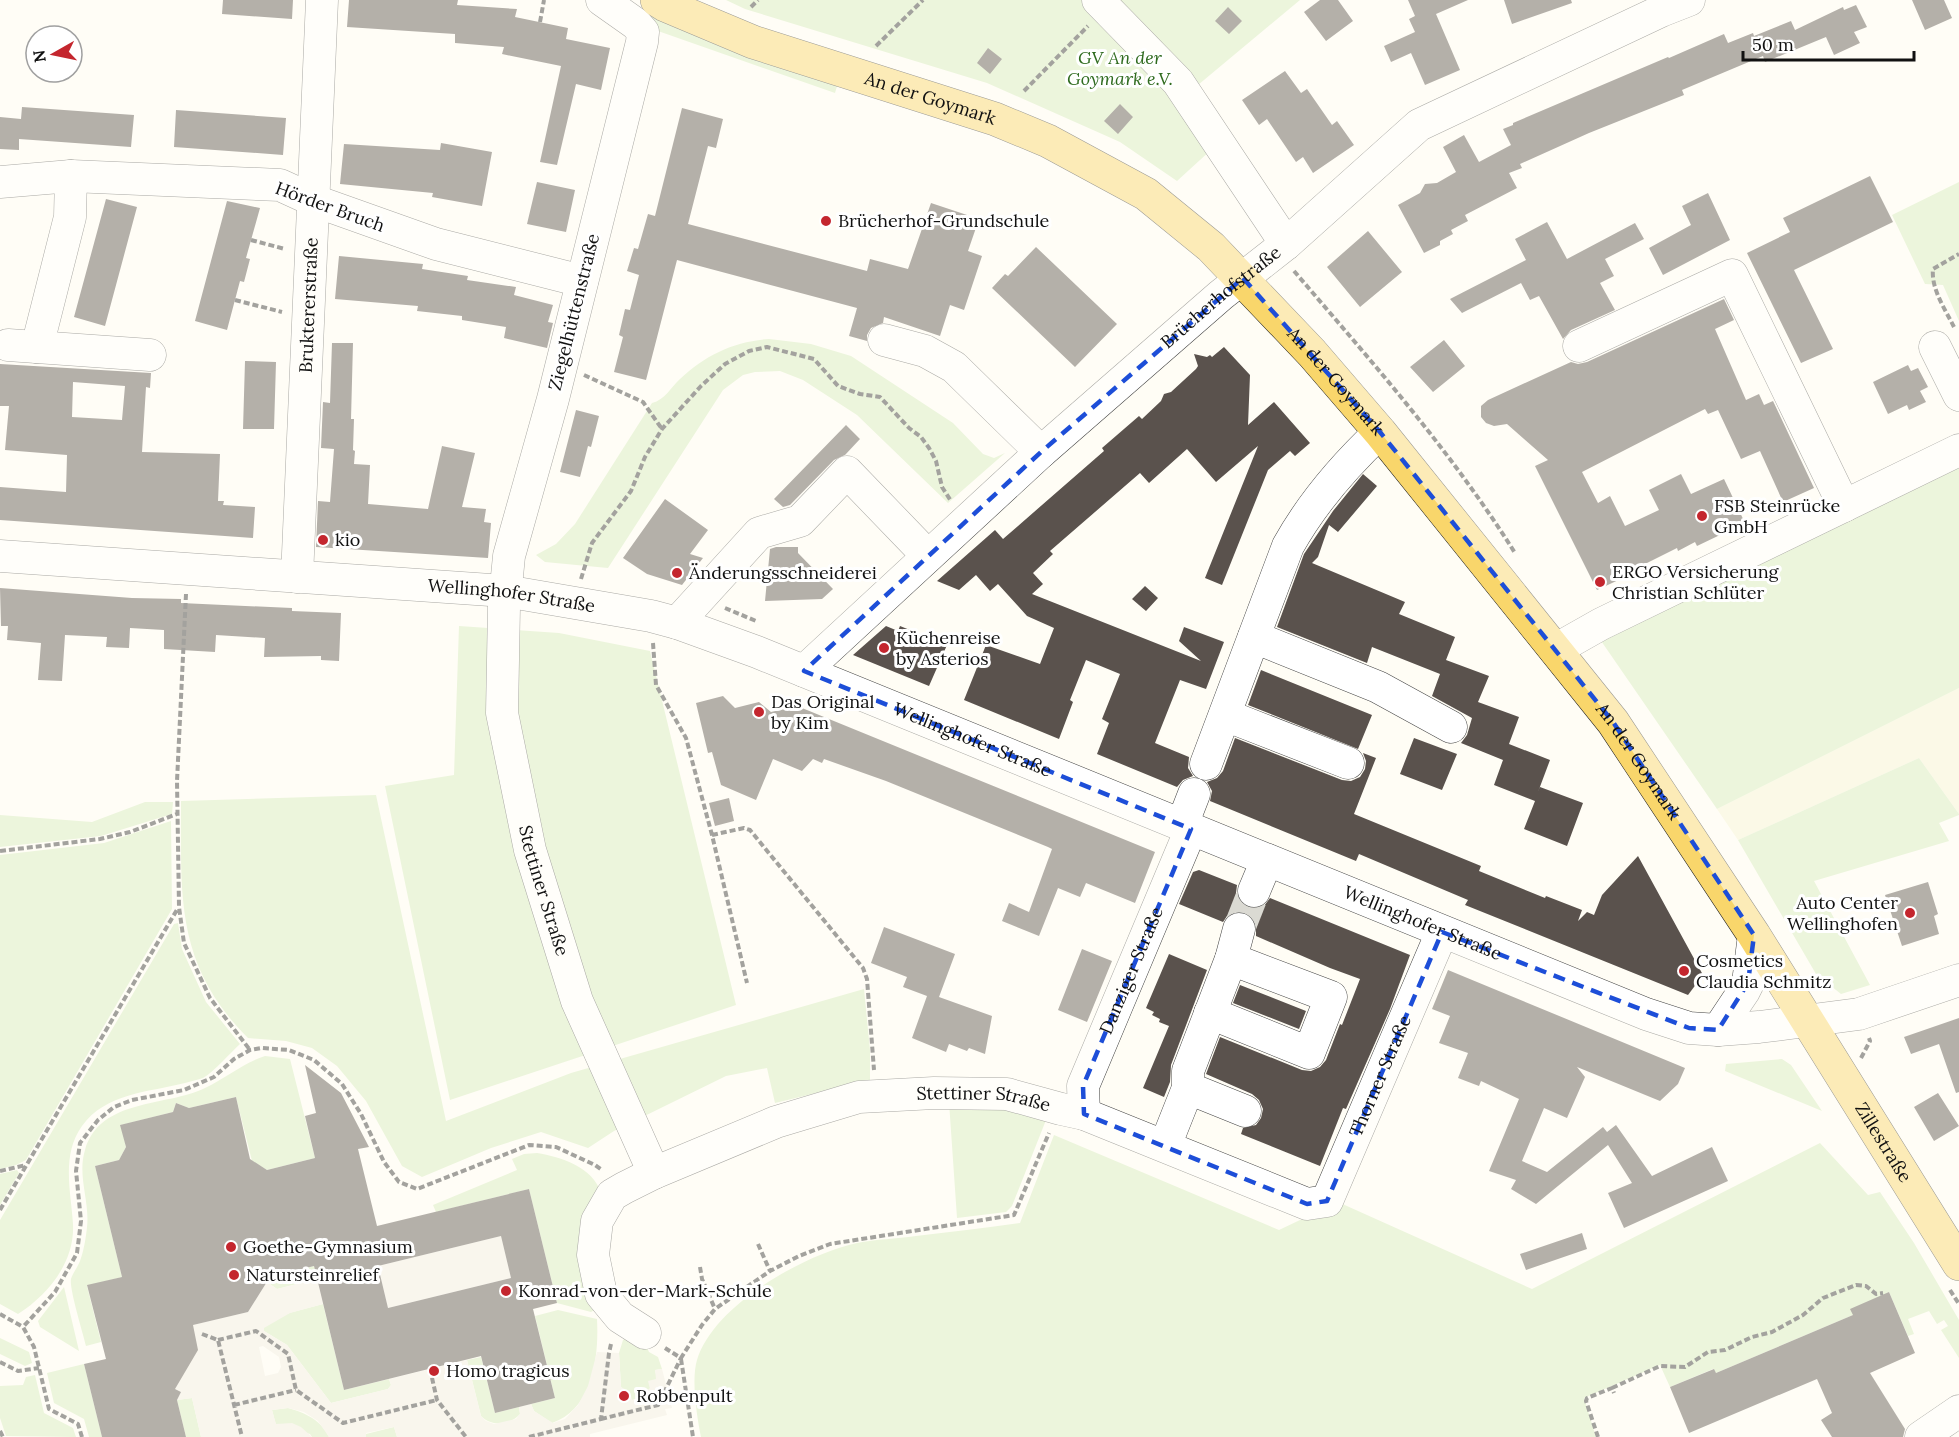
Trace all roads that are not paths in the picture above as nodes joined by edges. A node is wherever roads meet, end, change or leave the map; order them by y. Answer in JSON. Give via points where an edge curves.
{"nodes":[{"id":1,"x":322,"y":0,"type":"edge"},
{"id":2,"x":602,"y":0,"type":"edge"},
{"id":3,"x":657,"y":0,"type":"edge"},
{"id":4,"x":1689,"y":0,"type":"edge"},
{"id":5,"x":1102,"y":4,"type":"edge"},
{"id":6,"x":1251,"y":161,"type":"dead end"},
{"id":7,"x":71,"y":176,"type":"junction"},
{"id":8,"x":0,"y":182,"type":"edge"},
{"id":9,"x":315,"y":201,"type":"junction"},
{"id":10,"x":1294,"y":250,"type":"junction"},
{"id":11,"x":1242,"y":278,"type":"junction"},
{"id":12,"x":582,"y":281,"type":"junction"},
{"id":13,"x":1945,"y":338,"type":"road end"},
{"id":14,"x":884,"y":340,"type":"dead end"},
{"id":15,"x":1579,"y":346,"type":"dead end"},
{"id":16,"x":150,"y":355,"type":"dead end"},
{"id":17,"x":1959,"y":395,"type":"edge"},
{"id":18,"x":1380,"y":432,"type":"junction"},
{"id":19,"x":1959,"y":450,"type":"edge"},
{"id":20,"x":1041,"y":452,"type":"junction"},
{"id":21,"x":1844,"y":506,"type":"junction"},
{"id":22,"x":927,"y":555,"type":"junction"},
{"id":23,"x":0,"y":556,"type":"edge"},
{"id":24,"x":297,"y":577,"type":"junction"},
{"id":25,"x":505,"y":591,"type":"junction"},
{"id":26,"x":664,"y":620,"type":"junction"},
{"id":27,"x":1254,"y":637,"type":"junction"},
{"id":28,"x":1555,"y":650,"type":"junction"},
{"id":29,"x":804,"y":671,"type":"junction"},
{"id":30,"x":1225,"y":715,"type":"junction"},
{"id":31,"x":1451,"y":727,"type":"dead end"},
{"id":32,"x":1348,"y":763,"type":"dead end"},
{"id":33,"x":1206,"y":764,"type":"dead end"},
{"id":34,"x":1194,"y":795,"type":"dead end"},
{"id":35,"x":1186,"y":827,"type":"junction"},
{"id":36,"x":1267,"y":860,"type":"junction"},
{"id":37,"x":1254,"y":891,"type":"tunnel mouth"},
{"id":38,"x":1442,"y":932,"type":"junction"},
{"id":39,"x":1754,"y":935,"type":"junction"},
{"id":40,"x":1959,"y":980,"type":"edge"},
{"id":41,"x":1210,"y":1013,"type":"junction"},
{"id":42,"x":1806,"y":1020,"type":"junction"},
{"id":43,"x":1718,"y":1030,"type":"junction"},
{"id":44,"x":1188,"y":1088,"type":"junction"},
{"id":45,"x":1245,"y":1111,"type":"dead end"},
{"id":46,"x":1072,"y":1112,"type":"junction"},
{"id":47,"x":1165,"y":1146,"type":"junction"},
{"id":48,"x":654,"y":1173,"type":"junction"},
{"id":49,"x":1308,"y":1204,"type":"joint"},
{"id":50,"x":1959,"y":1264,"type":"edge"},
{"id":51,"x":632,"y":1325,"type":"road end"},
{"id":52,"x":1959,"y":1411,"type":"edge"},
{"id":53,"x":1921,"y":1437,"type":"edge"}],
"edges":[{"from":1,"to":9,"type":"street","name":"Bruktererstraße"},
{"from":2,"to":12,"type":"street","name":"Ziegelhüttenstraße","via":[[643,32],[603,145]]},
{"from":3,"to":11,"type":"main road","name":"An der Goymark","via":[[753,42],[995,119],[1048,141],[1146,194],[1200,237]]},
{"from":4,"to":10,"type":"street","name":"Brücherhofstraße","via":[[1419,125]]},
{"from":5,"to":10,"type":"street","via":[[1178,82]]},
{"from":6,"to":10,"type":"street"},
{"from":7,"to":8,"type":"street","name":"Hörder Bruch"},
{"from":7,"to":9,"type":"street","name":"Hörder Bruch","via":[[280,185]]},
{"from":7,"to":16,"type":"street","via":[[70,217],[22,346]]},
{"from":9,"to":12,"type":"street","name":"Hörder Bruch","via":[[436,244]]},
{"from":9,"to":24,"type":"street","name":"Bruktererstraße"},
{"from":10,"to":11,"type":"street","name":"Brücherhofstraße"},
{"from":11,"to":18,"type":"main road","name":"An der Goymark"},
{"from":11,"to":20,"type":"street","name":"Brücherhofstraße"},
{"from":12,"to":25,"type":"street","name":"Ziegelhüttenstraße","via":[[509,555]]},
{"from":13,"to":17,"type":"street"},
{"from":14,"to":20,"type":"street","via":[[925,351],[954,367]]},
{"from":15,"to":21,"type":"street","via":[[1732,275]]},
{"from":18,"to":27,"type":"street","via":[[1304,518],[1288,546]]},
{"from":18,"to":28,"type":"main road","name":"An der Goymark"},
{"from":19,"to":21,"type":"street"},
{"from":20,"to":22,"type":"street","name":"Brücherhofstraße"},
{"from":21,"to":28,"type":"street"},
{"from":22,"to":26,"type":"street","via":[[847,472],[800,521],[759,533]]},
{"from":22,"to":29,"type":"street","name":"Brücherhofstraße"},
{"from":23,"to":24,"type":"street","name":"Wellinghofer Straße"},
{"from":24,"to":25,"type":"street","name":"Wellinghofer Straße"},
{"from":25,"to":26,"type":"street","name":"Wellinghofer Straße"},
{"from":25,"to":48,"type":"street","name":"Stettiner Straße","via":[[502,713],[530,850],[577,1001]]},
{"from":26,"to":29,"type":"street","name":"Wellinghofer Straße"},
{"from":27,"to":30,"type":"street"},
{"from":27,"to":31,"type":"street","via":[[1378,687]]},
{"from":28,"to":39,"type":"main road","name":"An der Goymark","via":[[1613,722]]},
{"from":29,"to":35,"type":"street","name":"Wellinghofer Straße"},
{"from":30,"to":32,"type":"street"},
{"from":30,"to":33,"type":"street"},
{"from":34,"to":35,"type":"street","name":"Danziger Straße"},
{"from":35,"to":36,"type":"street","name":"Wellinghofer Straße"},
{"from":35,"to":46,"type":"street","name":"Danziger Straße"},
{"from":36,"to":37,"type":"street"},
{"from":36,"to":38,"type":"street","name":"Wellinghofer Straße"},
{"from":38,"to":43,"type":"street","name":"Wellinghofer Straße","via":[[1646,1014],[1689,1028]]},
{"from":38,"to":49,"type":"street","name":"Thorner Straße","via":[[1327,1201]]},
{"from":39,"to":42,"type":"main road","name":"An der Goymark"},
{"from":39,"to":43,"type":"street","via":[[1748,983]]},
{"from":40,"to":42,"type":"street","name":"Wellinghofer Straße","via":[[1859,1014]]},
{"from":41,"to":41,"type":"street","via":[[1235,944],[1331,997],[1309,1053]]},
{"from":41,"to":44,"type":"street","via":[[1188,1071]]},
{"from":42,"to":43,"type":"street","name":"Wellinghofer Straße"},
{"from":42,"to":50,"type":"main road","name":"Zillestraße"},
{"from":44,"to":45,"type":"street"},
{"from":44,"to":47,"type":"street"},
{"from":46,"to":47,"type":"street","name":"Stettiner Straße"},
{"from":46,"to":48,"type":"street","name":"Stettiner Straße","via":[[1007,1094],[859,1097],[776,1122]]},
{"from":47,"to":49,"type":"street","name":"Stettiner Straße"},
{"from":48,"to":51,"type":"street","name":"Stettiner Straße","via":[[612,1195],[597,1221],[593,1255],[601,1294]]},
{"from":52,"to":53,"type":"street"}]}
